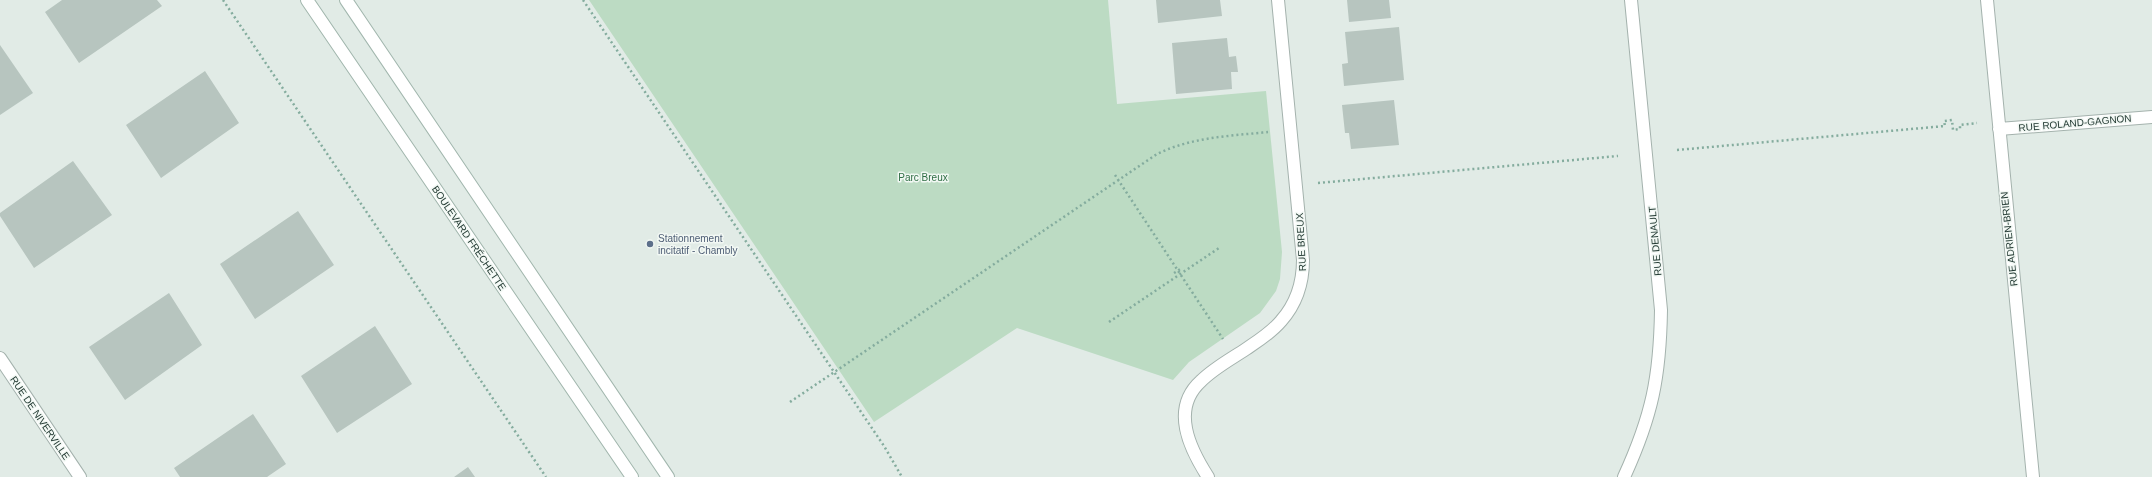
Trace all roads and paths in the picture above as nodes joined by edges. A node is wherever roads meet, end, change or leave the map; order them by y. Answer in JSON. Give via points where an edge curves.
{"nodes":[{"id":1,"x":223,"y":0,"type":"edge"},
{"id":2,"x":307,"y":0,"type":"edge"},
{"id":3,"x":346,"y":0,"type":"edge"},
{"id":4,"x":583,"y":0,"type":"edge"},
{"id":5,"x":1278,"y":0,"type":"edge"},
{"id":6,"x":1631,"y":0,"type":"edge"},
{"id":7,"x":1986,"y":0,"type":"edge"},
{"id":8,"x":2152,"y":117,"type":"edge"},
{"id":9,"x":1977,"y":123,"type":"dead end"},
{"id":10,"x":1999,"y":129,"type":"junction"},
{"id":11,"x":1270,"y":132,"type":"dead end"},
{"id":12,"x":1677,"y":150,"type":"dead end"},
{"id":13,"x":1618,"y":156,"type":"dead end"},
{"id":14,"x":1115,"y":176,"type":"dead end"},
{"id":15,"x":1119,"y":180,"type":"junction"},
{"id":16,"x":1318,"y":183,"type":"dead end"},
{"id":17,"x":1219,"y":248,"type":"dead end"},
{"id":18,"x":1182,"y":268,"type":"dead end"},
{"id":19,"x":1178,"y":270,"type":"junction"},
{"id":20,"x":1174,"y":273,"type":"dead end"},
{"id":21,"x":1181,"y":274,"type":"junction"},
{"id":22,"x":1109,"y":322,"type":"dead end"},
{"id":23,"x":1224,"y":339,"type":"dead end"},
{"id":24,"x":0,"y":358,"type":"edge"},
{"id":25,"x":834,"y":372,"type":"junction"},
{"id":26,"x":790,"y":402,"type":"dead end"},
{"id":27,"x":80,"y":477,"type":"edge"},
{"id":28,"x":546,"y":477,"type":"edge"},
{"id":29,"x":632,"y":477,"type":"edge"},
{"id":30,"x":668,"y":477,"type":"edge"},
{"id":31,"x":902,"y":477,"type":"edge"},
{"id":32,"x":1208,"y":477,"type":"edge"},
{"id":33,"x":1624,"y":477,"type":"edge"},
{"id":34,"x":2033,"y":477,"type":"edge"}],
"edges":[{"from":1,"to":28,"type":"path"},
{"from":2,"to":29,"type":"street","name":"BOULEVARD FRÉCHETTE"},
{"from":3,"to":30,"type":"street"},
{"from":4,"to":25,"type":"path"},
{"from":5,"to":32,"type":"street","name":"RUE BREUX","via":[[1304,260],[1302,284],[1281,322],[1200,381],[1186,402],[1185,428],[1188,439]]},
{"from":6,"to":33,"type":"street","name":"RUE DENAULT","via":[[1661,310],[1655,390],[1649,415]]},
{"from":7,"to":10,"type":"street","name":"RUE ADRIEN-BRIEN"},
{"from":8,"to":10,"type":"street","name":"RUE ROLAND-GAGNON"},
{"from":9,"to":12,"type":"path","via":[[1960,125],[1960,129],[1952,130],[1952,120],[1944,121],[1944,126]]},
{"from":10,"to":34,"type":"street","name":"RUE ADRIEN-BRIEN"},
{"from":11,"to":15,"type":"path","via":[[1180,144],[1157,154]]},
{"from":13,"to":16,"type":"path"},
{"from":14,"to":15,"type":"path"},
{"from":15,"to":19,"type":"path"},
{"from":15,"to":25,"type":"path"},
{"from":17,"to":21,"type":"path"},
{"from":18,"to":19,"type":"path"},
{"from":19,"to":20,"type":"path"},
{"from":19,"to":21,"type":"path"},
{"from":21,"to":22,"type":"path"},
{"from":21,"to":23,"type":"path"},
{"from":24,"to":27,"type":"street","name":"RUE DE NIVERVILLE"},
{"from":25,"to":26,"type":"path"},
{"from":25,"to":31,"type":"path"}]}
